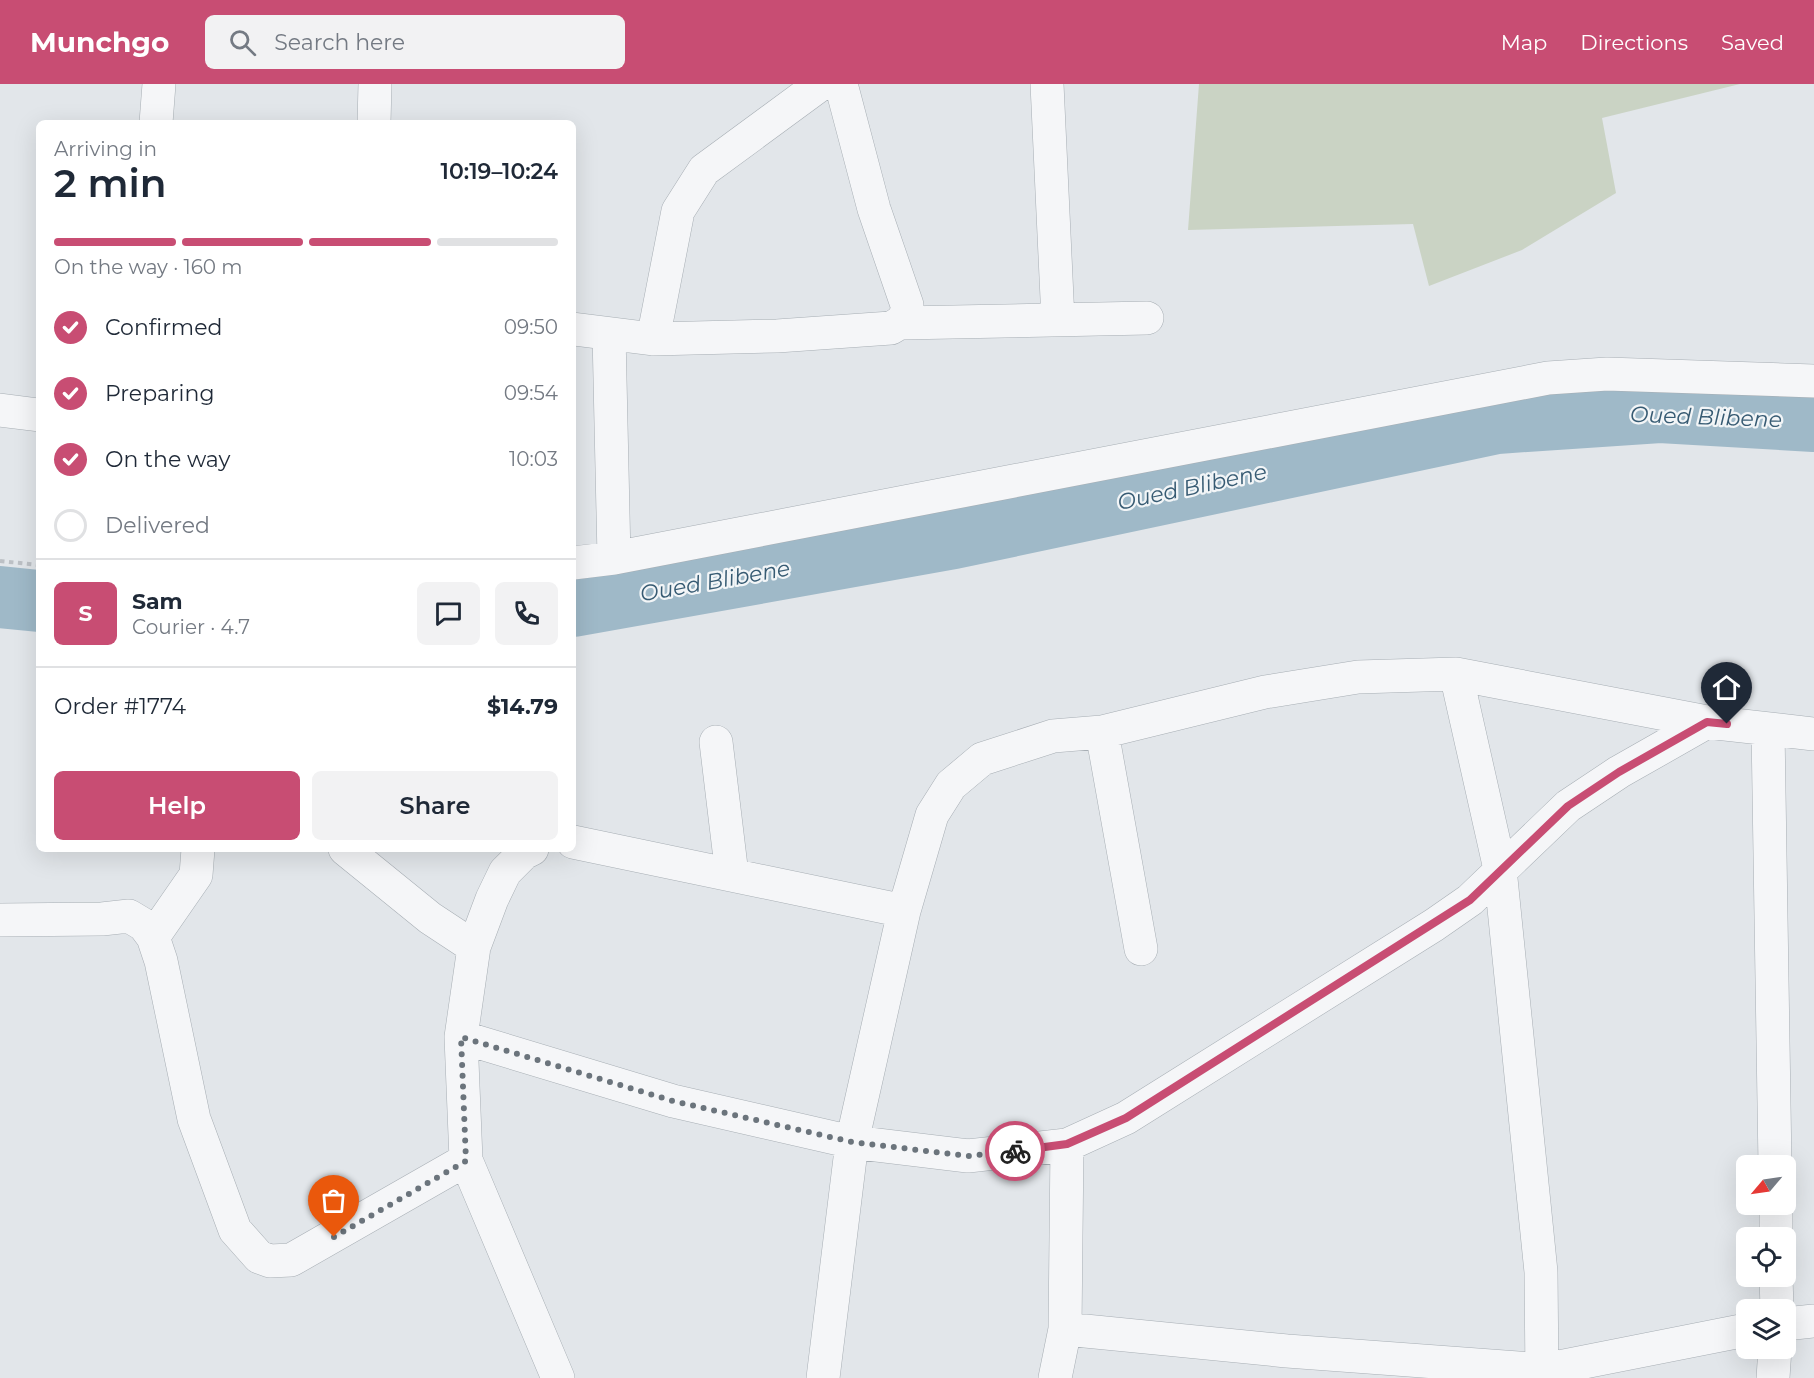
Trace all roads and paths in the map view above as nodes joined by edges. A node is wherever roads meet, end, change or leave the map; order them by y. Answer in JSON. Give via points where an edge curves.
{"nodes":[{"id":1,"x":159,"y":84,"type":"edge"},
{"id":2,"x":375,"y":84,"type":"edge"},
{"id":3,"x":821,"y":84,"type":"edge"},
{"id":4,"x":842,"y":84,"type":"edge"},
{"id":5,"x":1047,"y":84,"type":"edge"},
{"id":6,"x":156,"y":120,"type":"edge"},
{"id":7,"x":374,"y":120,"type":"edge"},
{"id":8,"x":1148,"y":318,"type":"dead end"},
{"id":9,"x":1058,"y":320,"type":"junction"},
{"id":10,"x":902,"y":323,"type":"junction"},
{"id":11,"x":576,"y":329,"type":"edge"},
{"id":12,"x":609,"y":334,"type":"junction"},
{"id":13,"x":653,"y":339,"type":"junction"},
{"id":14,"x":1814,"y":381,"type":"edge"},
{"id":15,"x":0,"y":410,"type":"edge"},
{"id":16,"x":36,"y":415,"type":"edge"},
{"id":17,"x":614,"y":558,"type":"junction"},
{"id":18,"x":0,"y":561,"type":"edge"},
{"id":19,"x":576,"y":563,"type":"edge"},
{"id":20,"x":36,"y":565,"type":"edge"},
{"id":21,"x":1456,"y":674,"type":"junction"},
{"id":22,"x":1707,"y":722,"type":"junction"},
{"id":23,"x":1768,"y":729,"type":"junction"},
{"id":24,"x":1102,"y":732,"type":"junction"},
{"id":25,"x":1814,"y":734,"type":"edge"},
{"id":26,"x":716,"y":742,"type":"dead end"},
{"id":27,"x":576,"y":843,"type":"edge"},
{"id":28,"x":198,"y":852,"type":"edge"},
{"id":29,"x":349,"y":852,"type":"edge"},
{"id":30,"x":526,"y":852,"type":"edge"},
{"id":31,"x":1500,"y":869,"type":"junction"},
{"id":32,"x":732,"y":875,"type":"junction"},
{"id":33,"x":904,"y":912,"type":"junction"},
{"id":34,"x":0,"y":920,"type":"edge"},
{"id":35,"x":153,"y":937,"type":"junction"},
{"id":36,"x":474,"y":947,"type":"junction"},
{"id":37,"x":1141,"y":949,"type":"dead end"},
{"id":38,"x":461,"y":1037,"type":"junction"},
{"id":39,"x":852,"y":1142,"type":"junction"},
{"id":40,"x":1067,"y":1144,"type":"junction"},
{"id":41,"x":1775,"y":1155,"type":"edge"},
{"id":42,"x":466,"y":1161,"type":"junction"},
{"id":43,"x":1814,"y":1321,"type":"edge"},
{"id":44,"x":1796,"y":1323,"type":"edge"},
{"id":45,"x":1065,"y":1329,"type":"junction"},
{"id":46,"x":1736,"y":1332,"type":"edge"},
{"id":47,"x":1774,"y":1359,"type":"edge"},
{"id":48,"x":1543,"y":1374,"type":"edge"},
{"id":49,"x":558,"y":1378,"type":"edge"},
{"id":50,"x":823,"y":1378,"type":"edge"},
{"id":51,"x":1055,"y":1378,"type":"edge"},
{"id":52,"x":1773,"y":1378,"type":"edge"}],
"edges":[{"from":1,"to":6,"type":"street"},
{"from":2,"to":7,"type":"street"},
{"from":3,"to":13,"type":"street","via":[[704,170],[678,211]]},
{"from":4,"to":10,"type":"street","via":[[874,208],[907,305]]},
{"from":5,"to":9,"type":"street"},
{"from":8,"to":9,"type":"street"},
{"from":9,"to":10,"type":"street"},
{"from":10,"to":13,"type":"street","via":[[891,328],[777,336]]},
{"from":11,"to":12,"type":"street"},
{"from":12,"to":13,"type":"street"},
{"from":12,"to":17,"type":"street"},
{"from":14,"to":17,"type":"street","via":[[1607,374],[1548,378]]},
{"from":15,"to":16,"type":"street"},
{"from":17,"to":19,"type":"street"},
{"from":18,"to":20,"type":"path"},
{"from":21,"to":22,"type":"street"},
{"from":21,"to":24,"type":"street","via":[[1358,677],[1276,690]]},
{"from":21,"to":31,"type":"street"},
{"from":22,"to":23,"type":"street"},
{"from":22,"to":31,"type":"street","via":[[1568,806]]},
{"from":23,"to":25,"type":"street"},
{"from":23,"to":41,"type":"street"},
{"from":24,"to":33,"type":"street","via":[[1053,736],[982,759],[951,785],[932,815]]},
{"from":24,"to":37,"type":"street"},
{"from":26,"to":32,"type":"street"},
{"from":27,"to":32,"type":"street"},
{"from":28,"to":35,"type":"street","via":[[196,875]]},
{"from":29,"to":36,"type":"street","via":[[430,918]]},
{"from":30,"to":36,"type":"street","via":[[505,872]]},
{"from":31,"to":40,"type":"street","via":[[1470,900],[1425,931],[1126,1118]]},
{"from":31,"to":48,"type":"street","via":[[1541,1272]]},
{"from":32,"to":33,"type":"street"},
{"from":33,"to":39,"type":"street"},
{"from":34,"to":35,"type":"street","via":[[129,916],[144,925]]},
{"from":35,"to":42,"type":"street","via":[[194,1119],[235,1230],[259,1257],[291,1260]]},
{"from":36,"to":38,"type":"street"},
{"from":38,"to":39,"type":"street","via":[[673,1101]]},
{"from":38,"to":42,"type":"street"},
{"from":39,"to":40,"type":"street","via":[[968,1156]]},
{"from":39,"to":50,"type":"street"},
{"from":40,"to":45,"type":"street"},
{"from":42,"to":49,"type":"street"},
{"from":43,"to":44,"type":"street"},
{"from":45,"to":48,"type":"street"},
{"from":45,"to":51,"type":"street"},
{"from":46,"to":48,"type":"street"},
{"from":47,"to":52,"type":"street"}]}
